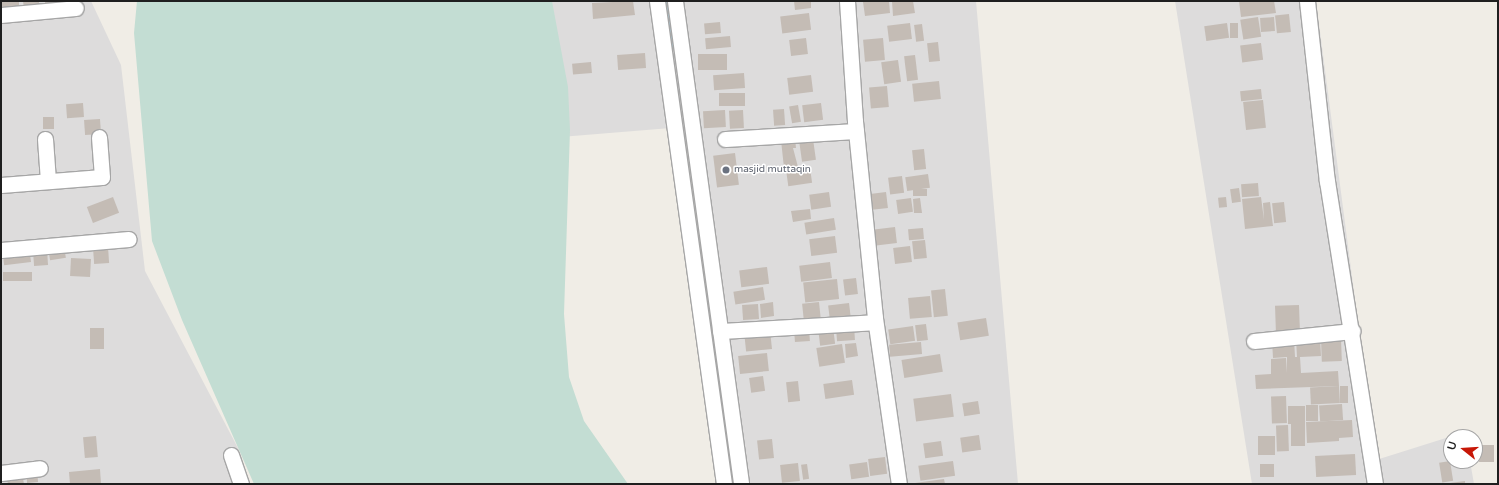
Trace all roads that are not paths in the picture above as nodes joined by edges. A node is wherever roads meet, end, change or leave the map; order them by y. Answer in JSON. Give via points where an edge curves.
{"nodes":[{"id":1,"x":657,"y":1,"type":"edge"},
{"id":2,"x":675,"y":1,"type":"edge"},
{"id":3,"x":847,"y":1,"type":"edge"},
{"id":4,"x":1307,"y":1,"type":"edge"},
{"id":5,"x":76,"y":8,"type":"dead end"},
{"id":6,"x":1,"y":15,"type":"edge"},
{"id":7,"x":856,"y":131,"type":"junction"},
{"id":8,"x":99,"y":137,"type":"dead end"},
{"id":9,"x":45,"y":139,"type":"dead end"},
{"id":10,"x":725,"y":139,"type":"dead end"},
{"id":11,"x":48,"y":182,"type":"junction"},
{"id":12,"x":1,"y":185,"type":"edge"},
{"id":13,"x":129,"y":239,"type":"dead end"},
{"id":14,"x":1,"y":250,"type":"edge"},
{"id":15,"x":876,"y":322,"type":"junction"},
{"id":16,"x":720,"y":331,"type":"junction"},
{"id":17,"x":1352,"y":332,"type":"junction"},
{"id":18,"x":1254,"y":341,"type":"dead end"},
{"id":19,"x":231,"y":455,"type":"dead end"},
{"id":20,"x":40,"y":468,"type":"dead end"},
{"id":21,"x":1,"y":473,"type":"edge"},
{"id":22,"x":240,"y":484,"type":"edge"},
{"id":23,"x":724,"y":484,"type":"edge"},
{"id":24,"x":741,"y":484,"type":"edge"},
{"id":25,"x":899,"y":484,"type":"edge"},
{"id":26,"x":1375,"y":484,"type":"edge"}],
"edges":[{"from":1,"to":23,"type":"street"},
{"from":2,"to":16,"type":"street"},
{"from":3,"to":7,"type":"street"},
{"from":4,"to":17,"type":"street","via":[[1327,181]]},
{"from":5,"to":6,"type":"street"},
{"from":7,"to":10,"type":"street"},
{"from":7,"to":15,"type":"street"},
{"from":8,"to":11,"type":"street","via":[[102,177]]},
{"from":9,"to":11,"type":"street"},
{"from":11,"to":12,"type":"street"},
{"from":13,"to":14,"type":"street"},
{"from":15,"to":16,"type":"street"},
{"from":15,"to":25,"type":"street"},
{"from":16,"to":24,"type":"street"},
{"from":17,"to":18,"type":"street"},
{"from":17,"to":26,"type":"street"},
{"from":19,"to":22,"type":"street"},
{"from":20,"to":21,"type":"street"}]}
